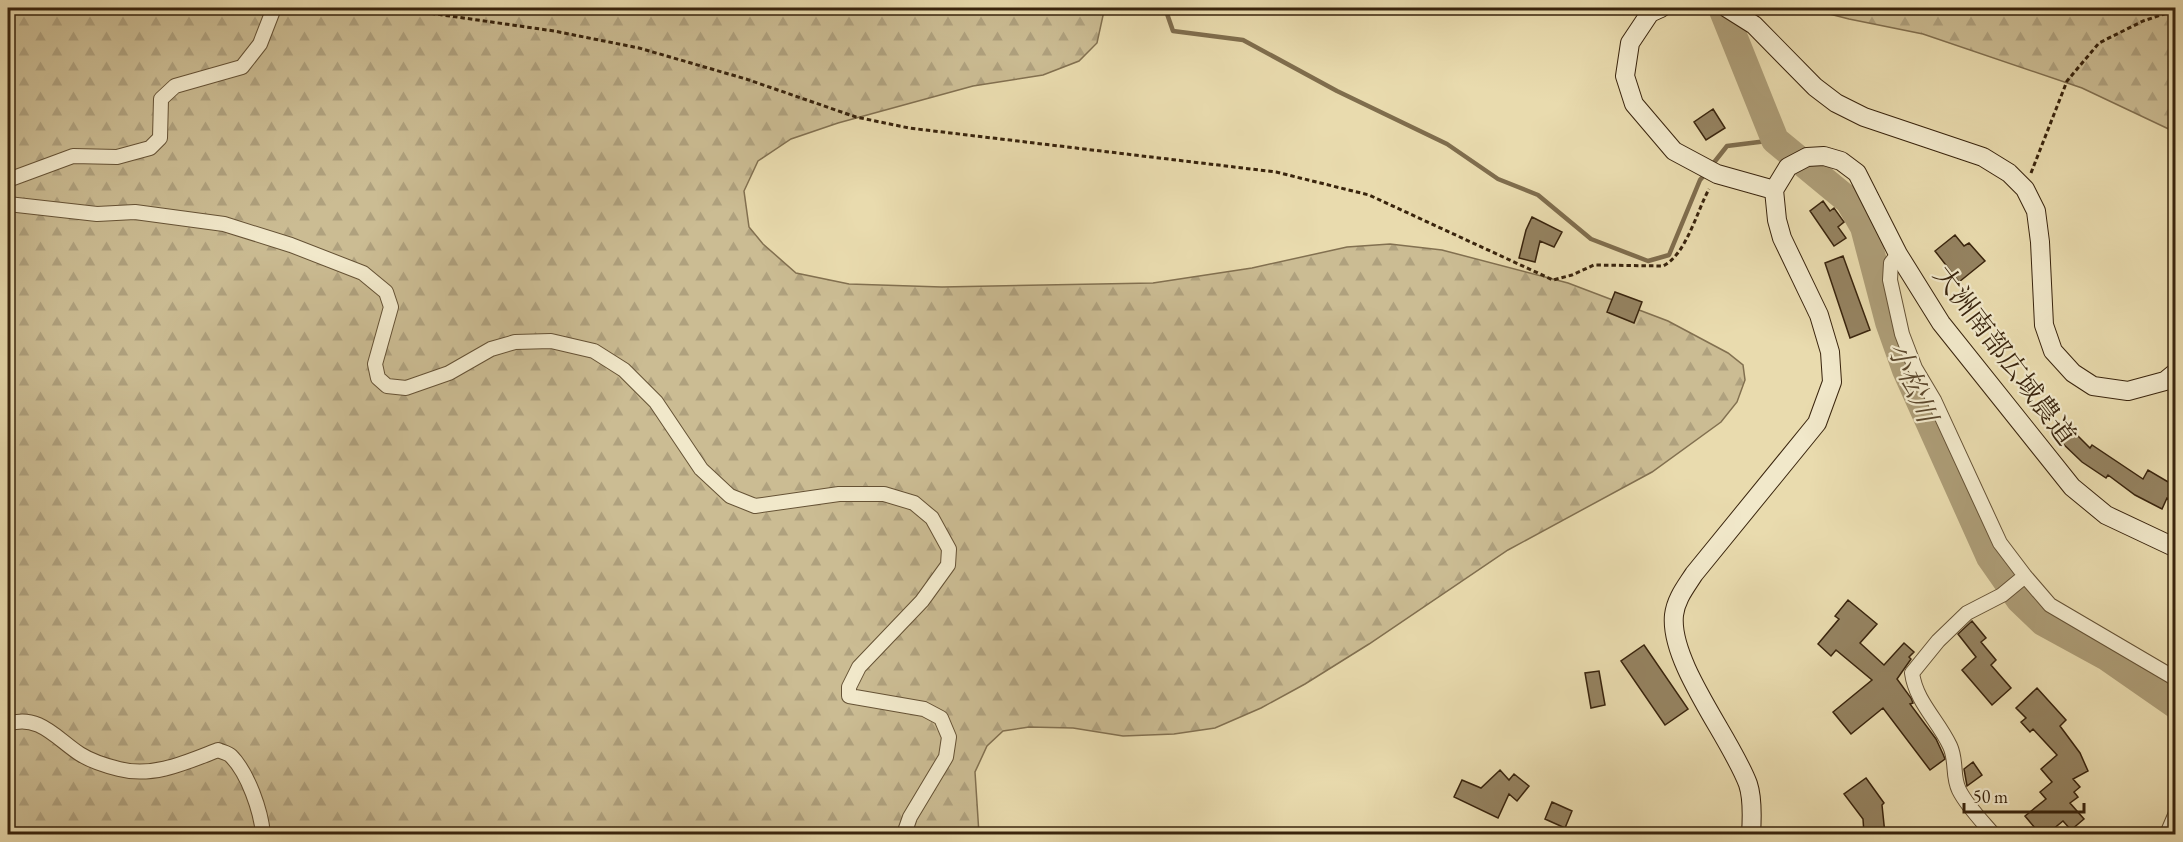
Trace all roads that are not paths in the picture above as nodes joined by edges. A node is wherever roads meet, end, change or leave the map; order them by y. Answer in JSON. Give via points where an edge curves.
{"nodes":[{"id":1,"x":274,"y":8,"type":"edge"},
{"id":2,"x":1728,"y":8,"type":"edge"},
{"id":3,"x":1652,"y":9,"type":"edge"},
{"id":4,"x":8,"y":180,"type":"edge"},
{"id":5,"x":1774,"y":190,"type":"junction"},
{"id":6,"x":8,"y":204,"type":"edge"},
{"id":7,"x":1898,"y":254,"type":"junction"},
{"id":8,"x":2175,"y":372,"type":"edge"},
{"id":9,"x":2175,"y":548,"type":"edge"},
{"id":10,"x":2022,"y":579,"type":"junction"},
{"id":11,"x":2174,"y":675,"type":"edge"},
{"id":12,"x":8,"y":724,"type":"edge"},
{"id":13,"x":2175,"y":813,"type":"edge"},
{"id":14,"x":263,"y":834,"type":"edge"},
{"id":15,"x":903,"y":834,"type":"edge"},
{"id":16,"x":1751,"y":834,"type":"edge"},
{"id":17,"x":1993,"y":834,"type":"edge"},
{"id":18,"x":2167,"y":834,"type":"edge"}],
"edges":[{"from":1,"to":4,"type":"street","via":[[260,44],[242,68],[175,86],[161,99],[160,138],[150,148],[117,157],[73,156]]},
{"from":2,"to":8,"type":"street","name":"大洲南部広域農道","via":[[1754,25],[1836,103],[1864,117],[1983,157],[2009,173],[2025,189],[2036,211],[2044,325],[2053,351],[2073,373],[2093,386],[2128,391],[2165,381]]},
{"from":3,"to":5,"type":"street","via":[[1630,43],[1625,76],[1634,104],[1674,152],[1717,174]]},
{"from":5,"to":7,"type":"street","name":"大洲南部広域農道","via":[[1788,167],[1807,157],[1841,161],[1857,173]]},
{"from":5,"to":16,"type":"street","via":[[1782,238],[1819,315],[1830,352],[1832,382],[1817,423],[1694,574],[1679,597],[1674,617],[1678,647],[1748,785]]},
{"from":6,"to":15,"type":"street","via":[[97,214],[135,212],[224,224],[363,273],[386,292],[391,307],[375,364],[378,378],[387,386],[406,388],[515,342],[551,341],[594,351],[624,370],[656,402],[701,469],[730,496],[755,506],[839,494],[884,494],[914,503],[932,518],[949,549],[948,565],[922,601],[859,667],[849,687],[849,696],[924,709],[941,718],[949,737],[946,757]]},
{"from":7,"to":9,"type":"street","name":"大洲南部広域農道","via":[[1941,323],[2072,487],[2106,515]]},
{"from":7,"to":10,"type":"street","via":[[1891,263],[1890,280],[1902,334],[2000,543]]},
{"from":10,"to":11,"type":"street","via":[[2050,605]]},
{"from":10,"to":17,"type":"street","via":[[2002,595],[1967,613],[1912,674],[1922,703],[1950,745],[1959,791]]},
{"from":12,"to":14,"type":"street","via":[[19,720],[44,727],[82,755],[121,770],[171,768],[218,750],[230,754],[249,782]]},
{"from":13,"to":18,"type":"street"}]}
